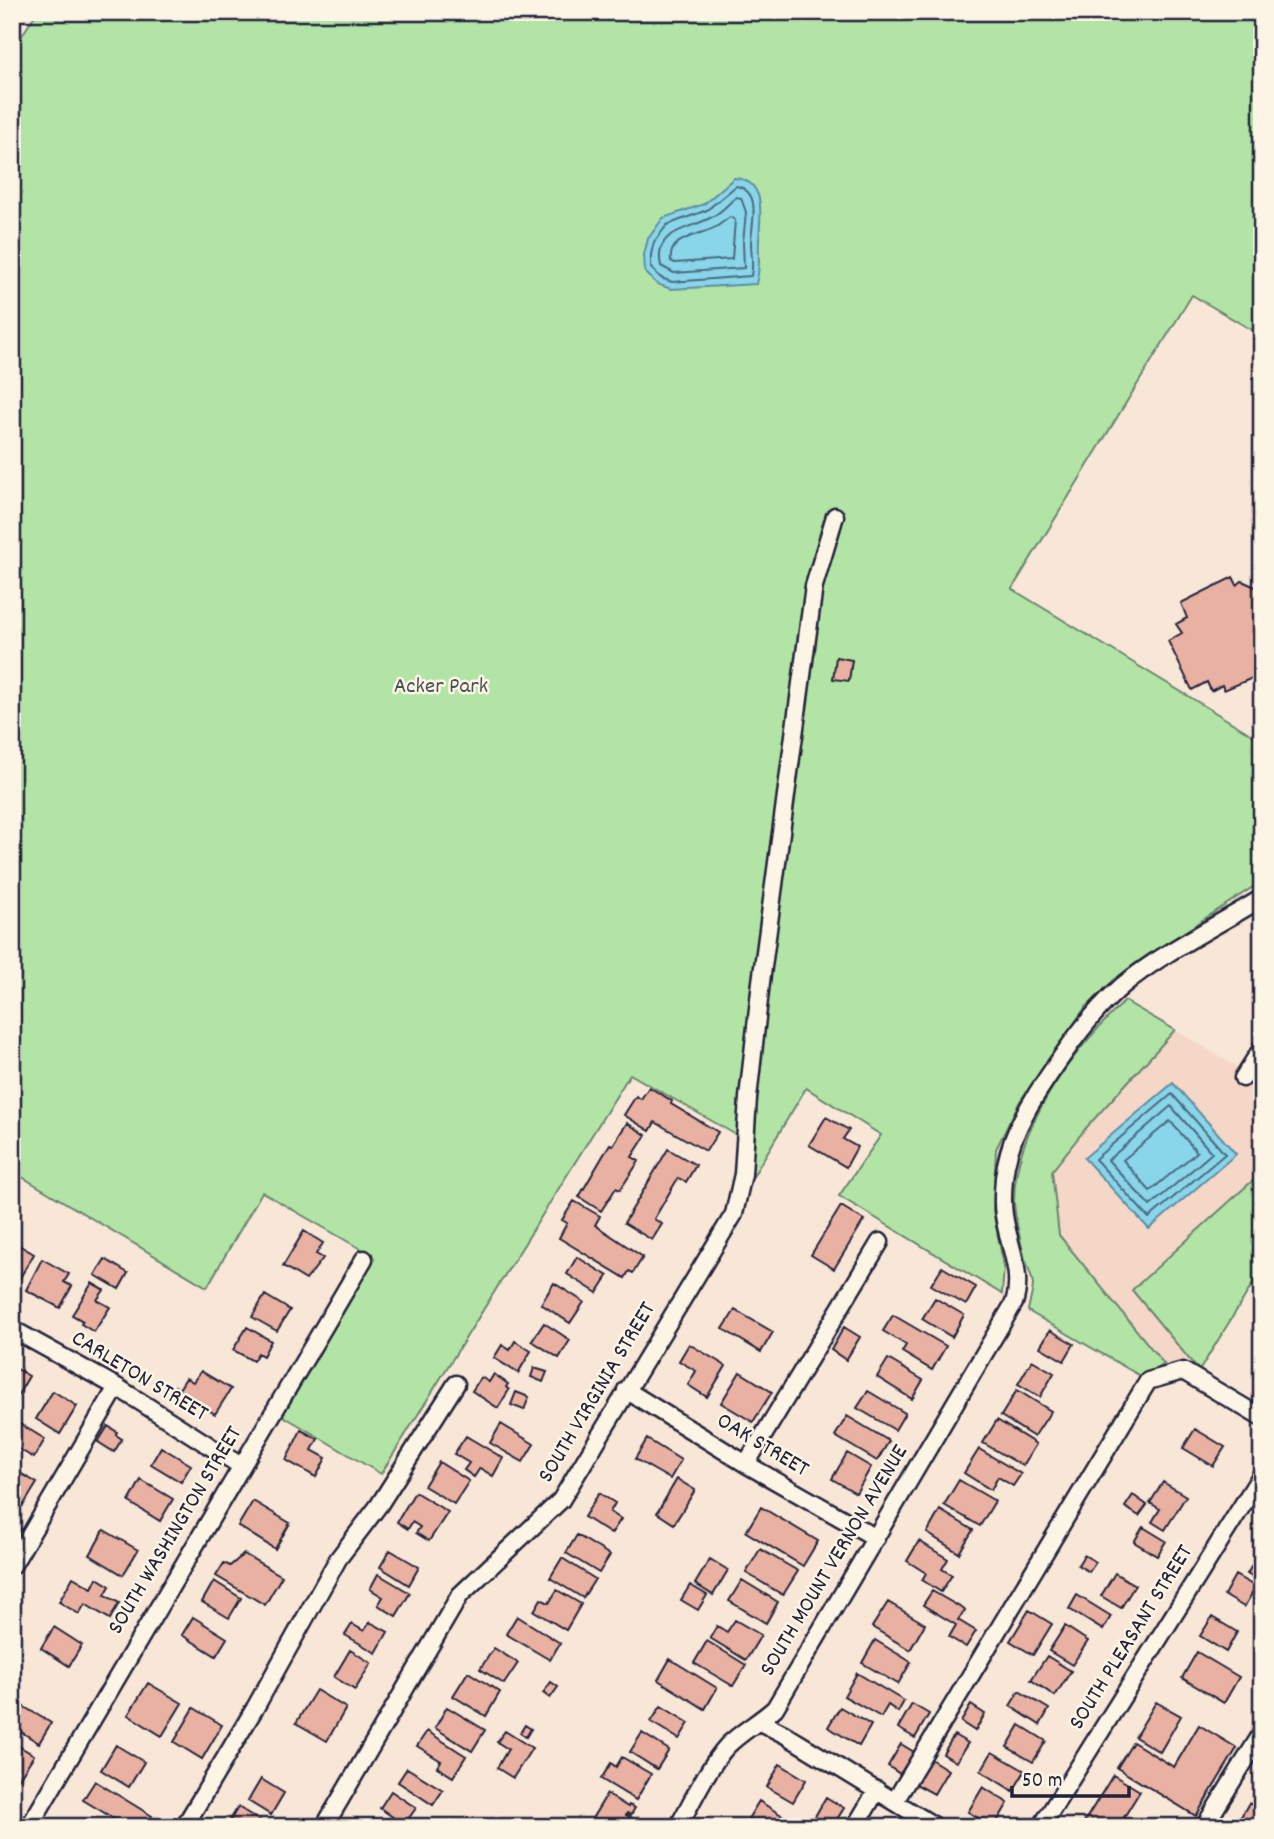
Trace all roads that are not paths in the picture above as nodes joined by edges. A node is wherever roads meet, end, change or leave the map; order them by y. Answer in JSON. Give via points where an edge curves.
{"nodes":[{"id":1,"x":835,"y":516,"type":"dead end"},
{"id":2,"x":1262,"y":898,"type":"edge"},
{"id":3,"x":1262,"y":1048,"type":"edge"},
{"id":4,"x":1243,"y":1079,"type":"dead end"},
{"id":5,"x":880,"y":1242,"type":"dead end"},
{"id":6,"x":364,"y":1259,"type":"dead end"},
{"id":7,"x":12,"y":1329,"type":"edge"},
{"id":8,"x":456,"y":1384,"type":"dead end"},
{"id":9,"x":117,"y":1387,"type":"junction"},
{"id":10,"x":626,"y":1390,"type":"junction"},
{"id":11,"x":1262,"y":1418,"type":"edge"},
{"id":12,"x":746,"y":1464,"type":"junction"},
{"id":13,"x":241,"y":1466,"type":"junction"},
{"id":14,"x":1262,"y":1474,"type":"edge"},
{"id":15,"x":876,"y":1538,"type":"junction"},
{"id":16,"x":12,"y":1566,"type":"edge"},
{"id":17,"x":760,"y":1722,"type":"junction"},
{"id":18,"x":1262,"y":1733,"type":"edge"},
{"id":19,"x":877,"y":1790,"type":"junction"},
{"id":20,"x":895,"y":1801,"type":"junction"},
{"id":21,"x":29,"y":1827,"type":"edge"},
{"id":22,"x":184,"y":1827,"type":"edge"},
{"id":23,"x":324,"y":1827,"type":"edge"},
{"id":24,"x":678,"y":1827,"type":"edge"},
{"id":25,"x":855,"y":1827,"type":"edge"},
{"id":26,"x":936,"y":1827,"type":"edge"},
{"id":27,"x":1041,"y":1827,"type":"edge"},
{"id":28,"x":1204,"y":1827,"type":"edge"}],
"edges":[{"from":1,"to":10,"type":"street","name":"SOUTH VIRGINIA STREET","via":[[814,586],[761,982],[743,1174],[734,1214]]},
{"from":2,"to":15,"type":"street","name":"SOUTH MOUNT VERNON AVENUE","via":[[1124,985],[1079,1033],[1030,1105],[1014,1138],[1005,1174],[1004,1214],[1018,1273],[1014,1303]]},
{"from":3,"to":4,"type":"street"},
{"from":5,"to":12,"type":"street"},
{"from":6,"to":13,"type":"street","name":"SOUTH WASHINGTON STREET"},
{"from":7,"to":9,"type":"street","name":"CARLETON STREET"},
{"from":8,"to":22,"type":"street","via":[[379,1505],[338,1559]]},
{"from":9,"to":13,"type":"street","name":"CARLETON STREET"},
{"from":9,"to":16,"type":"street"},
{"from":10,"to":12,"type":"street","name":"OAK STREET"},
{"from":10,"to":23,"type":"street","name":"SOUTH VIRGINIA STREET","via":[[561,1500],[460,1595]]},
{"from":11,"to":20,"type":"street","via":[[1184,1371],[1148,1381]]},
{"from":12,"to":15,"type":"street","name":"OAK STREET"},
{"from":13,"to":21,"type":"street","name":"SOUTH WASHINGTON STREET"},
{"from":14,"to":27,"type":"street","name":"SOUTH PLEASANT STREET"},
{"from":15,"to":17,"type":"street","name":"SOUTH MOUNT VERNON AVENUE","via":[[775,1708]]},
{"from":17,"to":19,"type":"street"},
{"from":17,"to":24,"type":"street","name":"SOUTH MOUNT VERNON AVENUE","via":[[726,1747]]},
{"from":18,"to":28,"type":"street"},
{"from":19,"to":20,"type":"street"},
{"from":19,"to":25,"type":"street"},
{"from":20,"to":26,"type":"street"}]}
